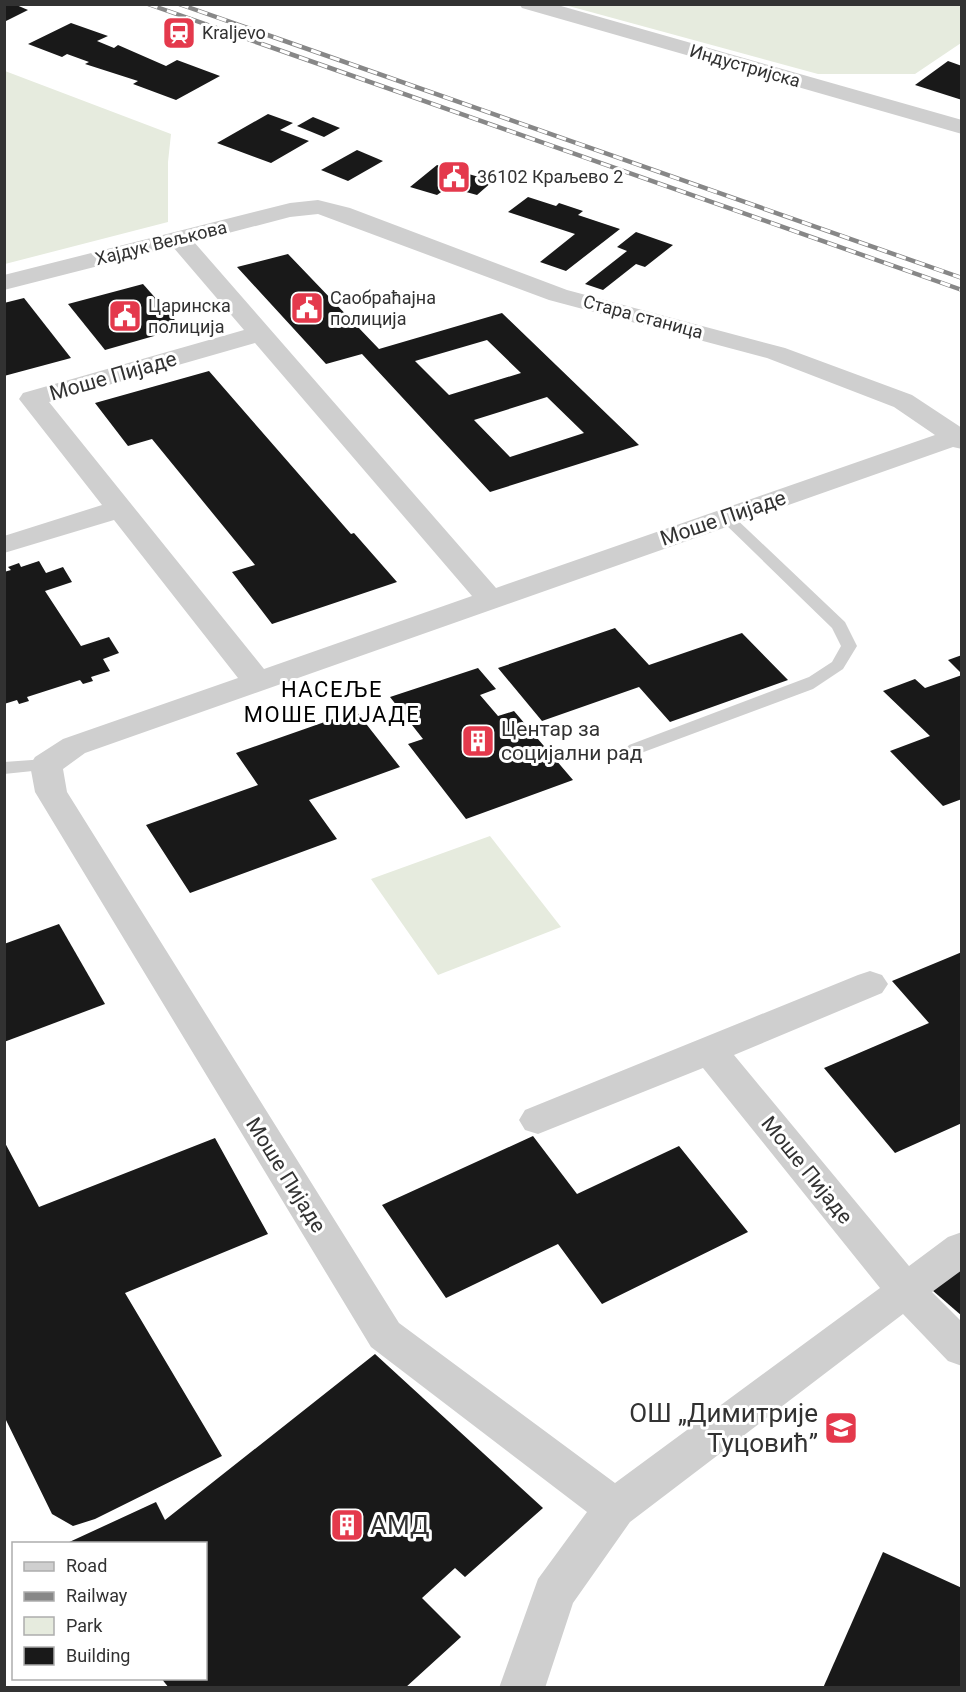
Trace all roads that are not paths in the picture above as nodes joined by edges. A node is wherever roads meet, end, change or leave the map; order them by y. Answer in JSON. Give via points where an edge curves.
{"nodes":[{"id":1,"x":530,"y":4,"type":"edge"},
{"id":2,"x":962,"y":127,"type":"edge"},
{"id":3,"x":318,"y":207,"type":"joint"},
{"id":4,"x":178,"y":238,"type":"junction"},
{"id":5,"x":4,"y":282,"type":"edge"},
{"id":6,"x":260,"y":333,"type":"junction"},
{"id":7,"x":959,"y":439,"type":"edge"},
{"id":8,"x":120,"y":509,"type":"junction"},
{"id":9,"x":726,"y":517,"type":"junction"},
{"id":10,"x":4,"y":545,"type":"edge"},
{"id":11,"x":490,"y":599,"type":"junction"},
{"id":12,"x":257,"y":681,"type":"junction"},
{"id":13,"x":635,"y":749,"type":"dead end"},
{"id":14,"x":46,"y":765,"type":"junction"},
{"id":15,"x":4,"y":768,"type":"edge"},
{"id":16,"x":870,"y":984,"type":"dead end"},
{"id":17,"x":709,"y":1050,"type":"junction"},
{"id":18,"x":538,"y":1120,"type":"dead end"},
{"id":19,"x":962,"y":1248,"type":"edge"},
{"id":20,"x":904,"y":1289,"type":"junction"},
{"id":21,"x":962,"y":1349,"type":"edge"},
{"id":22,"x":615,"y":1508,"type":"junction"},
{"id":23,"x":522,"y":1688,"type":"edge"}],
"edges":[{"from":1,"to":2,"type":"street","name":"Индустријска"},
{"from":3,"to":4,"type":"street","name":"Хајдук Вељкова","via":[[290,210]]},
{"from":3,"to":7,"type":"street","name":"Стара станица","via":[[558,295],[776,353],[903,401]]},
{"from":4,"to":5,"type":"street","name":"Хајдук Вељкова"},
{"from":4,"to":6,"type":"street"},
{"from":6,"to":8,"type":"street","name":"Моше Пијаде","via":[[32,399]]},
{"from":6,"to":11,"type":"street"},
{"from":7,"to":9,"type":"street","name":"Моше Пијаде"},
{"from":8,"to":10,"type":"street"},
{"from":8,"to":12,"type":"street","name":"Моше Пијаде"},
{"from":9,"to":11,"type":"street","name":"Моше Пијаде"},
{"from":9,"to":13,"type":"lane","via":[[839,626],[849,646],[843,662],[807,685]]},
{"from":11,"to":12,"type":"street","name":"Моше Пијаде"},
{"from":12,"to":14,"type":"street","name":"Моше Пијаде","via":[[74,746]]},
{"from":14,"to":15,"type":"lane"},
{"from":14,"to":22,"type":"street","name":"Моше Пијаде","via":[[51,792],[385,1335]]},
{"from":16,"to":17,"type":"street"},
{"from":17,"to":18,"type":"street"},
{"from":17,"to":20,"type":"street","name":"Моше Пијаде"},
{"from":19,"to":20,"type":"street"},
{"from":20,"to":21,"type":"street","name":"Моше Пијаде"},
{"from":20,"to":22,"type":"street"},
{"from":22,"to":23,"type":"street","via":[[554,1593]]}]}
